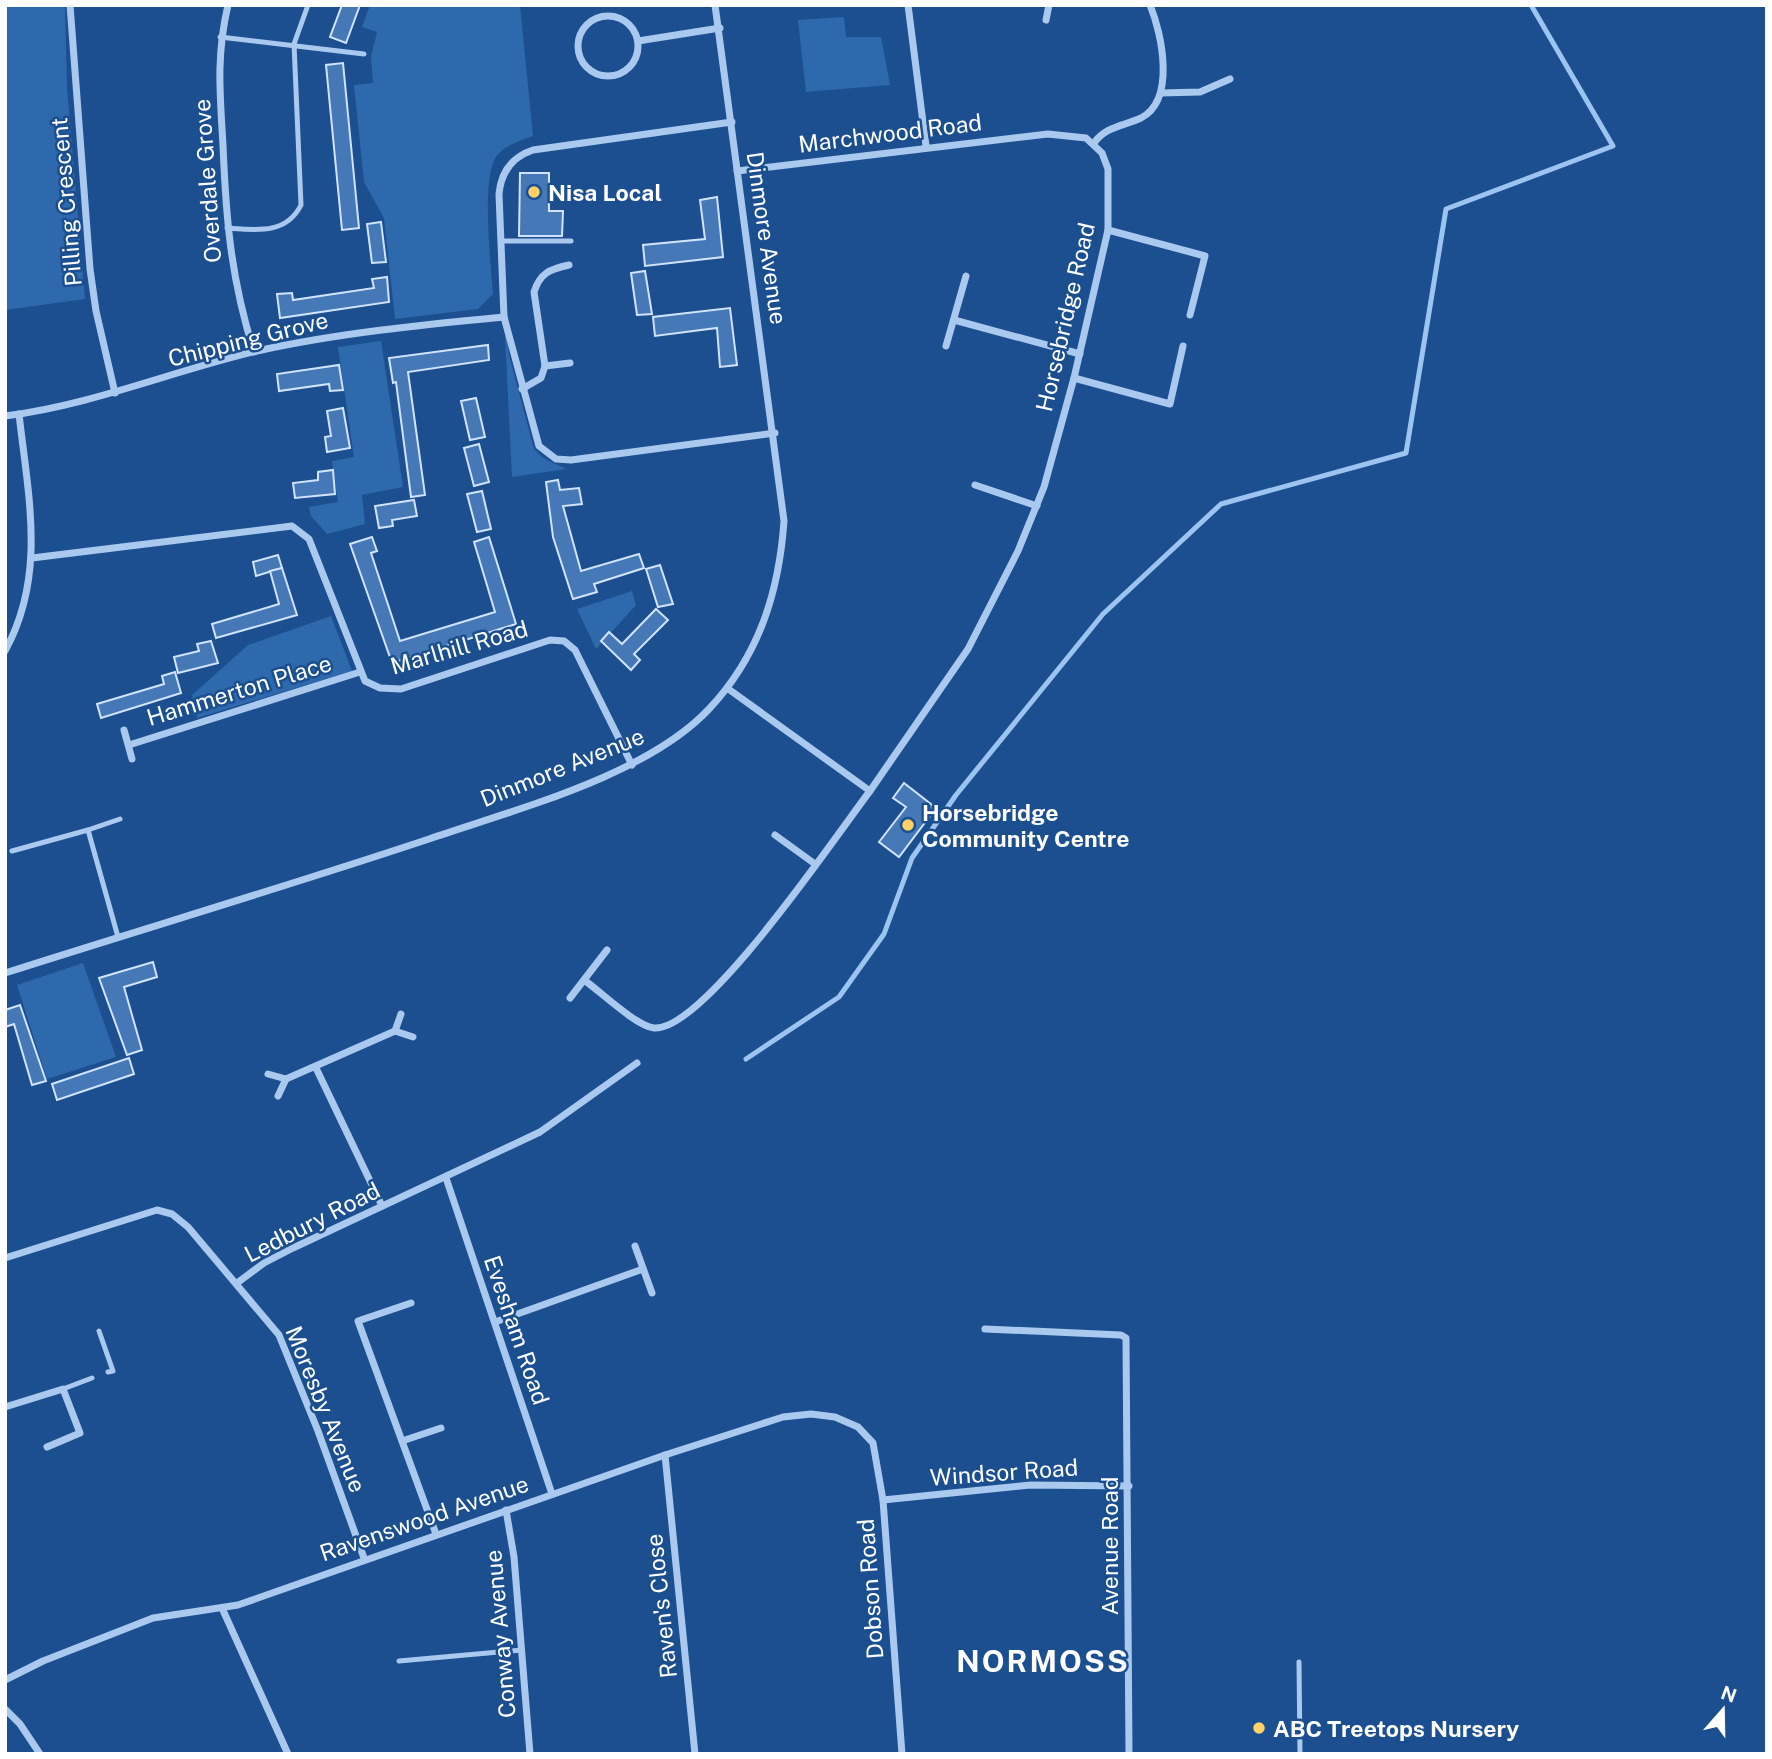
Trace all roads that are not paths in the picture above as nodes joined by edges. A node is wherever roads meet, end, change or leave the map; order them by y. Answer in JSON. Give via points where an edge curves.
{"nodes":[{"id":1,"x":70,"y":5,"type":"edge"},
{"id":2,"x":228,"y":5,"type":"edge"},
{"id":3,"x":307,"y":5,"type":"edge"},
{"id":4,"x":715,"y":5,"type":"edge"},
{"id":5,"x":908,"y":5,"type":"edge"},
{"id":6,"x":1049,"y":5,"type":"edge"},
{"id":7,"x":1150,"y":5,"type":"edge"},
{"id":8,"x":1046,"y":20,"type":"dead end"},
{"id":9,"x":720,"y":28,"type":"junction"},
{"id":10,"x":220,"y":37,"type":"junction"},
{"id":11,"x":638,"y":41,"type":"junction"},
{"id":12,"x":293,"y":44,"type":"junction"},
{"id":13,"x":364,"y":54,"type":"dead end"},
{"id":14,"x":1230,"y":79,"type":"dead end"},
{"id":15,"x":1161,"y":93,"type":"junction"},
{"id":16,"x":732,"y":122,"type":"junction"},
{"id":17,"x":1094,"y":143,"type":"junction"},
{"id":18,"x":926,"y":146,"type":"junction"},
{"id":19,"x":737,"y":172,"type":"junction"},
{"id":20,"x":227,"y":228,"type":"junction"},
{"id":21,"x":1108,"y":230,"type":"junction"},
{"id":22,"x":502,"y":242,"type":"junction"},
{"id":23,"x":571,"y":242,"type":"dead end"},
{"id":24,"x":569,"y":265,"type":"dead end"},
{"id":25,"x":965,"y":276,"type":"dead end"},
{"id":26,"x":1190,"y":315,"type":"dead end"},
{"id":27,"x":504,"y":317,"type":"junction"},
{"id":28,"x":954,"y":320,"type":"junction"},
{"id":29,"x":946,"y":346,"type":"dead end"},
{"id":30,"x":1183,"y":346,"type":"dead end"},
{"id":31,"x":254,"y":352,"type":"junction"},
{"id":32,"x":1080,"y":354,"type":"junction"},
{"id":33,"x":570,"y":363,"type":"dead end"},
{"id":34,"x":545,"y":366,"type":"junction"},
{"id":35,"x":1074,"y":378,"type":"junction"},
{"id":36,"x":522,"y":389,"type":"junction"},
{"id":37,"x":115,"y":393,"type":"junction"},
{"id":38,"x":19,"y":414,"type":"junction"},
{"id":39,"x":5,"y":416,"type":"edge"},
{"id":40,"x":775,"y":433,"type":"junction"},
{"id":41,"x":975,"y":485,"type":"dead end"},
{"id":42,"x":1037,"y":506,"type":"junction"},
{"id":43,"x":32,"y":558,"type":"junction"},
{"id":44,"x":5,"y":652,"type":"edge"},
{"id":45,"x":360,"y":672,"type":"junction"},
{"id":46,"x":727,"y":688,"type":"junction"},
{"id":47,"x":124,"y":730,"type":"dead end"},
{"id":48,"x":129,"y":745,"type":"junction"},
{"id":49,"x":132,"y":759,"type":"dead end"},
{"id":50,"x":632,"y":765,"type":"junction"},
{"id":51,"x":870,"y":791,"type":"junction"},
{"id":52,"x":120,"y":819,"type":"dead end"},
{"id":53,"x":88,"y":830,"type":"junction"},
{"id":54,"x":775,"y":835,"type":"dead end"},
{"id":55,"x":12,"y":851,"type":"dead end"},
{"id":56,"x":815,"y":864,"type":"junction"},
{"id":57,"x":118,"y":937,"type":"junction"},
{"id":58,"x":607,"y":950,"type":"dead end"},
{"id":59,"x":5,"y":973,"type":"edge"},
{"id":60,"x":584,"y":980,"type":"junction"},
{"id":61,"x":570,"y":999,"type":"dead end"},
{"id":62,"x":401,"y":1014,"type":"dead end"},
{"id":63,"x":395,"y":1031,"type":"junction"},
{"id":64,"x":413,"y":1037,"type":"dead end"},
{"id":65,"x":637,"y":1063,"type":"dead end"},
{"id":66,"x":316,"y":1068,"type":"junction"},
{"id":67,"x":268,"y":1074,"type":"dead end"},
{"id":68,"x":286,"y":1079,"type":"junction"},
{"id":69,"x":278,"y":1096,"type":"dead end"},
{"id":70,"x":446,"y":1178,"type":"junction"},
{"id":71,"x":382,"y":1206,"type":"junction"},
{"id":72,"x":635,"y":1245,"type":"dead end"},
{"id":73,"x":5,"y":1258,"type":"edge"},
{"id":74,"x":643,"y":1269,"type":"junction"},
{"id":75,"x":237,"y":1283,"type":"junction"},
{"id":76,"x":652,"y":1293,"type":"dead end"},
{"id":77,"x":411,"y":1303,"type":"dead end"},
{"id":78,"x":495,"y":1322,"type":"junction"},
{"id":79,"x":985,"y":1329,"type":"dead end"},
{"id":80,"x":99,"y":1331,"type":"dead end"},
{"id":81,"x":108,"y":1373,"type":"dead end"},
{"id":82,"x":92,"y":1378,"type":"dead end"},
{"id":83,"x":63,"y":1389,"type":"junction"},
{"id":84,"x":5,"y":1407,"type":"edge"},
{"id":85,"x":858,"y":1427,"type":"joint"},
{"id":86,"x":441,"y":1428,"type":"dead end"},
{"id":87,"x":402,"y":1441,"type":"junction"},
{"id":88,"x":47,"y":1447,"type":"dead end"},
{"id":89,"x":666,"y":1455,"type":"junction"},
{"id":90,"x":1129,"y":1486,"type":"junction"},
{"id":91,"x":552,"y":1494,"type":"junction"},
{"id":92,"x":883,"y":1500,"type":"junction"},
{"id":93,"x":506,"y":1510,"type":"junction"},
{"id":94,"x":436,"y":1534,"type":"junction"},
{"id":95,"x":364,"y":1558,"type":"junction"},
{"id":96,"x":222,"y":1608,"type":"junction"},
{"id":97,"x":522,"y":1650,"type":"junction"},
{"id":98,"x":399,"y":1661,"type":"dead end"},
{"id":99,"x":1299,"y":1662,"type":"dead end"},
{"id":100,"x":5,"y":1680,"type":"edge"},
{"id":101,"x":5,"y":1709,"type":"edge"},
{"id":102,"x":40,"y":1754,"type":"edge"},
{"id":103,"x":289,"y":1754,"type":"edge"},
{"id":104,"x":530,"y":1754,"type":"edge"},
{"id":105,"x":695,"y":1754,"type":"edge"},
{"id":106,"x":902,"y":1754,"type":"edge"},
{"id":107,"x":1129,"y":1754,"type":"edge"},
{"id":108,"x":1300,"y":1754,"type":"edge"}],
"edges":[{"from":1,"to":37,"type":"street","name":"Pilling Crescent","via":[[90,269]]},
{"from":2,"to":10,"type":"street","name":"Overdale Grove"},
{"from":3,"to":12,"type":"lane"},
{"from":4,"to":9,"type":"street","name":"Dinmore Avenue"},
{"from":5,"to":18,"type":"street"},
{"from":6,"to":8,"type":"street"},
{"from":7,"to":15,"type":"street","via":[[1161,53]]},
{"from":9,"to":11,"type":"street"},
{"from":9,"to":16,"type":"street","name":"Dinmore Avenue"},
{"from":10,"to":12,"type":"lane"},
{"from":10,"to":20,"type":"street","name":"Overdale Grove"},
{"from":11,"to":11,"type":"street","via":[[624,20],[608,16],[586,26],[578,47],[589,68],[614,75],[630,66]]},
{"from":12,"to":13,"type":"lane"},
{"from":12,"to":20,"type":"lane","via":[[301,205],[283,226]]},
{"from":14,"to":15,"type":"street","via":[[1199,92]]},
{"from":15,"to":17,"type":"street","via":[[1144,117],[1103,131]]},
{"from":16,"to":19,"type":"street","name":"Dinmore Avenue"},
{"from":16,"to":22,"type":"street","via":[[522,154],[500,180]]},
{"from":17,"to":18,"type":"street","name":"Marchwood Road","via":[[1075,135],[1048,134]]},
{"from":17,"to":21,"type":"street","name":"Horsebridge Road","via":[[1108,169]]},
{"from":18,"to":19,"type":"street","name":"Marchwood Road"},
{"from":19,"to":40,"type":"street","name":"Dinmore Avenue"},
{"from":20,"to":31,"type":"street","name":"Overdale Grove","via":[[237,300]]},
{"from":21,"to":26,"type":"street","via":[[1205,256]]},
{"from":21,"to":32,"type":"street","name":"Horsebridge Road"},
{"from":22,"to":23,"type":"lane"},
{"from":22,"to":27,"type":"street"},
{"from":24,"to":34,"type":"street","via":[[543,273],[534,292]]},
{"from":25,"to":28,"type":"street"},
{"from":27,"to":31,"type":"street","name":"Chipping Grove","via":[[396,327]]},
{"from":27,"to":36,"type":"street"},
{"from":28,"to":29,"type":"street"},
{"from":28,"to":32,"type":"street"},
{"from":30,"to":35,"type":"street","via":[[1170,404]]},
{"from":31,"to":37,"type":"street","name":"Chipping Grove"},
{"from":32,"to":35,"type":"street","name":"Horsebridge Road"},
{"from":33,"to":34,"type":"street"},
{"from":34,"to":36,"type":"street","via":[[541,379]]},
{"from":35,"to":42,"type":"street","name":"Horsebridge Road"},
{"from":36,"to":40,"type":"street","via":[[538,446],[556,458],[572,460]]},
{"from":37,"to":38,"type":"street","name":"Chipping Grove"},
{"from":38,"to":39,"type":"street","name":"Chipping Grove"},
{"from":38,"to":43,"type":"street","via":[[33,523]]},
{"from":40,"to":46,"type":"street","name":"Dinmore Avenue","via":[[784,521],[780,566],[764,627]]},
{"from":41,"to":42,"type":"street"},
{"from":42,"to":51,"type":"street","name":"Horsebridge Road","via":[[968,649]]},
{"from":43,"to":44,"type":"street","via":[[23,610]]},
{"from":43,"to":45,"type":"street","name":"Marlhill Road","via":[[292,526],[309,539]]},
{"from":45,"to":48,"type":"street","name":"Hammerton Place"},
{"from":45,"to":50,"type":"street","name":"Marlhill Road","via":[[372,686],[401,689],[550,640],[564,641],[575,650]]},
{"from":46,"to":50,"type":"street","name":"Dinmore Avenue","via":[[691,725]]},
{"from":46,"to":51,"type":"street"},
{"from":47,"to":48,"type":"street","name":"Hammerton Place"},
{"from":48,"to":49,"type":"street","name":"Hammerton Place"},
{"from":50,"to":57,"type":"street","name":"Dinmore Avenue","via":[[518,809],[303,881]]},
{"from":51,"to":56,"type":"street","name":"Horsebridge Road"},
{"from":52,"to":53,"type":"lane"},
{"from":53,"to":55,"type":"lane"},
{"from":53,"to":57,"type":"lane"},
{"from":54,"to":56,"type":"street"},
{"from":56,"to":60,"type":"street","name":"Horsebridge Road","via":[[745,957],[677,1023],[644,1025]]},
{"from":57,"to":59,"type":"street","name":"Dinmore Avenue"},
{"from":58,"to":60,"type":"street"},
{"from":60,"to":61,"type":"street"},
{"from":62,"to":63,"type":"street"},
{"from":63,"to":64,"type":"street"},
{"from":63,"to":66,"type":"street"},
{"from":65,"to":70,"type":"street","name":"Ledbury Road","via":[[540,1132]]},
{"from":66,"to":68,"type":"street"},
{"from":66,"to":71,"type":"street"},
{"from":67,"to":68,"type":"street"},
{"from":68,"to":69,"type":"street"},
{"from":70,"to":71,"type":"street","name":"Ledbury Road"},
{"from":70,"to":78,"type":"street","name":"Evesham Road"},
{"from":71,"to":75,"type":"street","name":"Ledbury Road","via":[[293,1248]]},
{"from":72,"to":74,"type":"street"},
{"from":73,"to":75,"type":"street","name":"Ledbury Road","via":[[157,1210],[172,1214],[188,1227]]},
{"from":74,"to":76,"type":"street"},
{"from":74,"to":78,"type":"street"},
{"from":75,"to":95,"type":"street","name":"Moresby Avenue","via":[[279,1335]]},
{"from":77,"to":87,"type":"street","via":[[358,1321]]},
{"from":78,"to":91,"type":"street","name":"Evesham Road"},
{"from":79,"to":90,"type":"street","name":"Avenue Road","via":[[1126,1338]]},
{"from":80,"to":81,"type":"lane","via":[[113,1371]]},
{"from":82,"to":83,"type":"lane"},
{"from":83,"to":84,"type":"street"},
{"from":83,"to":88,"type":"street","via":[[80,1433]]},
{"from":85,"to":89,"type":"street","name":"Ravenswood Avenue","via":[[835,1416],[783,1417]]},
{"from":85,"to":92,"type":"street","name":"Dobson Road","via":[[873,1443]]},
{"from":86,"to":87,"type":"street"},
{"from":87,"to":94,"type":"street"},
{"from":89,"to":91,"type":"street","name":"Ravenswood Avenue"},
{"from":89,"to":105,"type":"street","name":"Raven's Close"},
{"from":90,"to":92,"type":"street","name":"Windsor Road","via":[[1030,1485]]},
{"from":90,"to":107,"type":"street","name":"Avenue Road"},
{"from":91,"to":93,"type":"street","name":"Ravenswood Avenue"},
{"from":92,"to":106,"type":"street","name":"Dobson Road"},
{"from":93,"to":94,"type":"street","name":"Ravenswood Avenue"},
{"from":93,"to":97,"type":"street","name":"Conway Avenue"},
{"from":94,"to":95,"type":"street","name":"Ravenswood Avenue"},
{"from":95,"to":96,"type":"street","name":"Ravenswood Avenue"},
{"from":96,"to":100,"type":"street","name":"Ravenswood Avenue","via":[[153,1618]]},
{"from":96,"to":103,"type":"street"},
{"from":97,"to":98,"type":"lane"},
{"from":97,"to":104,"type":"street","name":"Conway Avenue"},
{"from":99,"to":108,"type":"lane"},
{"from":101,"to":102,"type":"street"}]}
